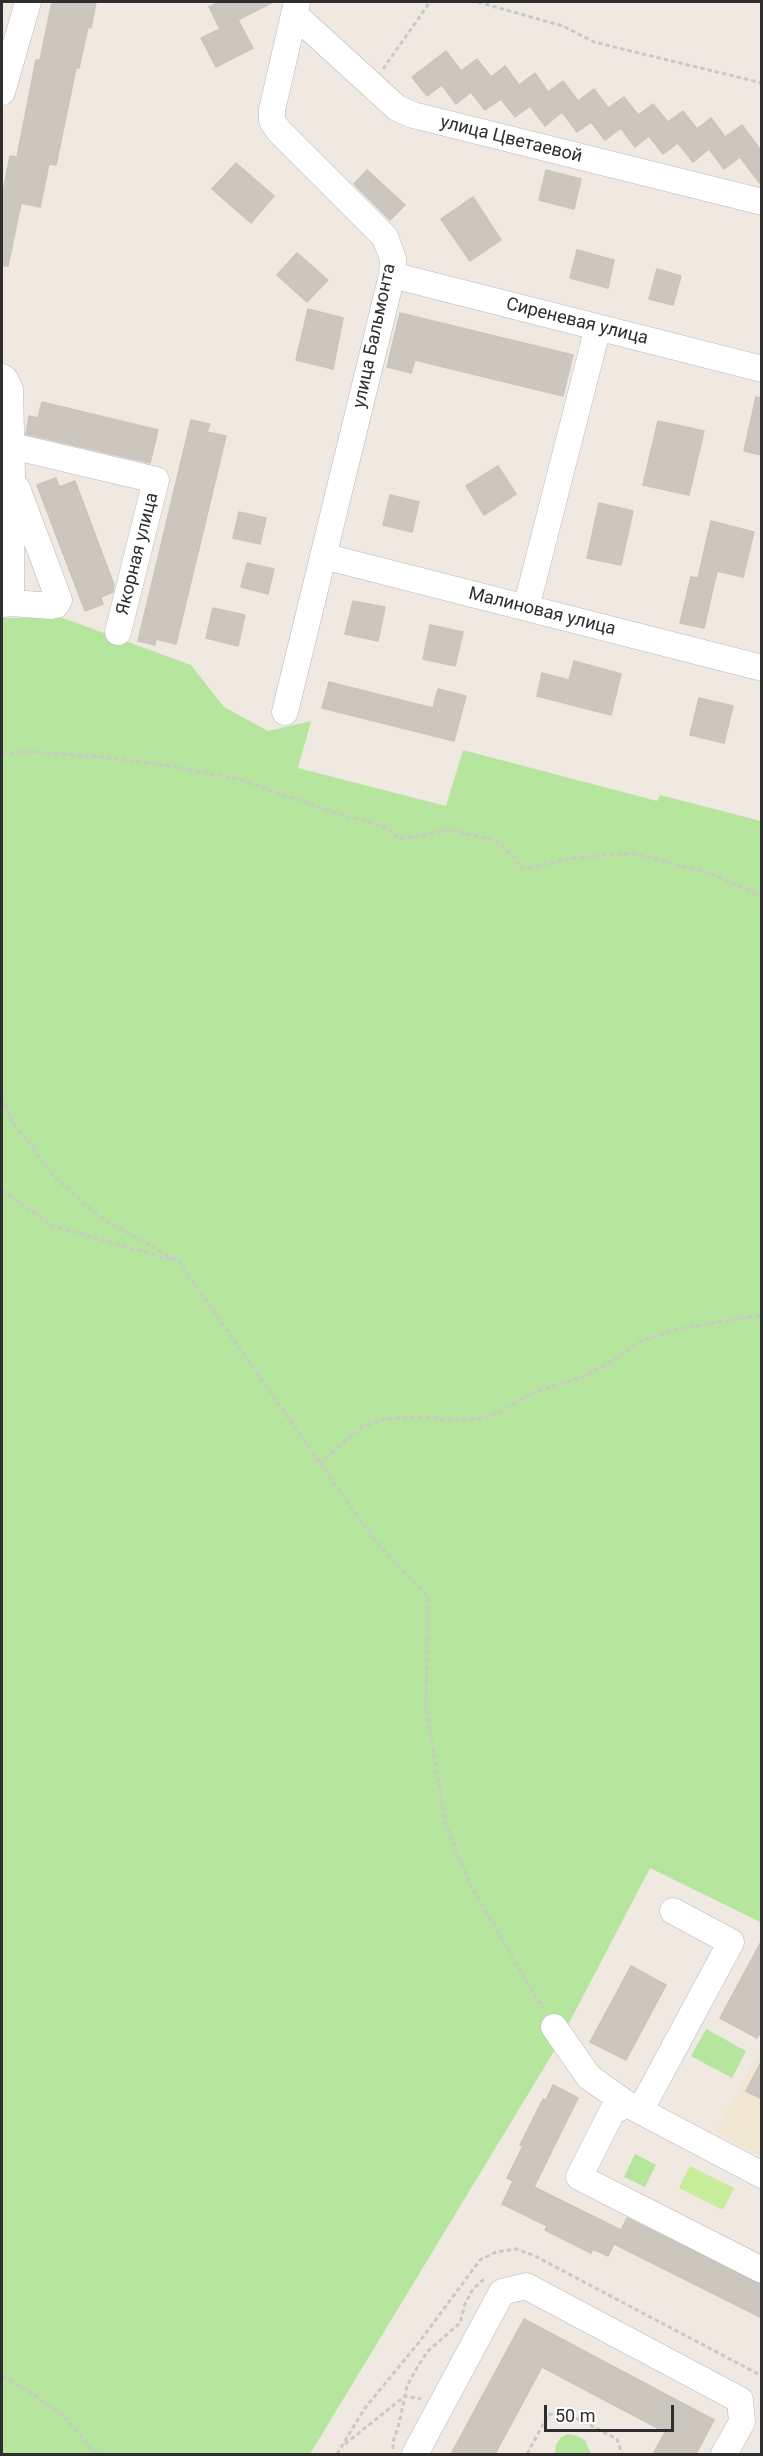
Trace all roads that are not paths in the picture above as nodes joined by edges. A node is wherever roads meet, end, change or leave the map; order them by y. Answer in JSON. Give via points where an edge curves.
{"nodes":[{"id":1,"x":28,"y":2,"type":"edge"},
{"id":2,"x":296,"y":8,"type":"edge"},
{"id":3,"x":2,"y":92,"type":"edge"},
{"id":4,"x":762,"y":202,"type":"edge"},
{"id":5,"x":392,"y":275,"type":"junction"},
{"id":6,"x":598,"y":327,"type":"junction"},
{"id":7,"x":762,"y":369,"type":"edge"},
{"id":8,"x":2,"y":377,"type":"edge"},
{"id":9,"x":12,"y":446,"type":"junction"},
{"id":10,"x":12,"y":475,"type":"junction"},
{"id":11,"x":323,"y":556,"type":"junction"},
{"id":12,"x":6,"y":603,"type":"edge"},
{"id":13,"x":526,"y":608,"type":"junction"},
{"id":14,"x":118,"y":632,"type":"dead end"},
{"id":15,"x":762,"y":668,"type":"edge"},
{"id":16,"x":285,"y":712,"type":"dead end"},
{"id":17,"x":673,"y":1911,"type":"dead end"},
{"id":18,"x":554,"y":2027,"type":"road end"},
{"id":19,"x":634,"y":2107,"type":"junction"},
{"id":20,"x":762,"y":2175,"type":"edge"},
{"id":21,"x":762,"y":2270,"type":"edge"},
{"id":22,"x":415,"y":2454,"type":"edge"},
{"id":23,"x":724,"y":2454,"type":"edge"}],
"edges":[{"from":1,"to":3,"type":"street"},
{"from":2,"to":4,"type":"street","name":"улица Цветаевой","via":[[397,108],[413,115]]},
{"from":2,"to":5,"type":"street","name":"улица Бальмонта","via":[[272,121],[385,237],[393,259]]},
{"from":5,"to":6,"type":"street","name":"Сиреневая улица"},
{"from":5,"to":11,"type":"street","name":"улица Бальмонта"},
{"from":6,"to":7,"type":"street","name":"Сиреневая улица"},
{"from":6,"to":13,"type":"street"},
{"from":8,"to":9,"type":"street","via":[[9,389]]},
{"from":9,"to":10,"type":"street"},
{"from":9,"to":14,"type":"street","name":"Якорная улица","via":[[156,480]]},
{"from":10,"to":12,"type":"street"},
{"from":10,"to":12,"type":"street","via":[[59,600],[52,606]]},
{"from":11,"to":13,"type":"street","name":"Малиновая улица"},
{"from":11,"to":16,"type":"street","name":"улица Бальмонта"},
{"from":13,"to":15,"type":"street","name":"Малиновая улица"},
{"from":17,"to":19,"type":"street","via":[[731,1942]]},
{"from":18,"to":19,"type":"street","via":[[590,2077]]},
{"from":19,"to":20,"type":"street"},
{"from":19,"to":21,"type":"street","via":[[612,2112],[579,2177]]},
{"from":22,"to":23,"type":"street","via":[[502,2292],[526,2286],[740,2400],[742,2422]]}]}
